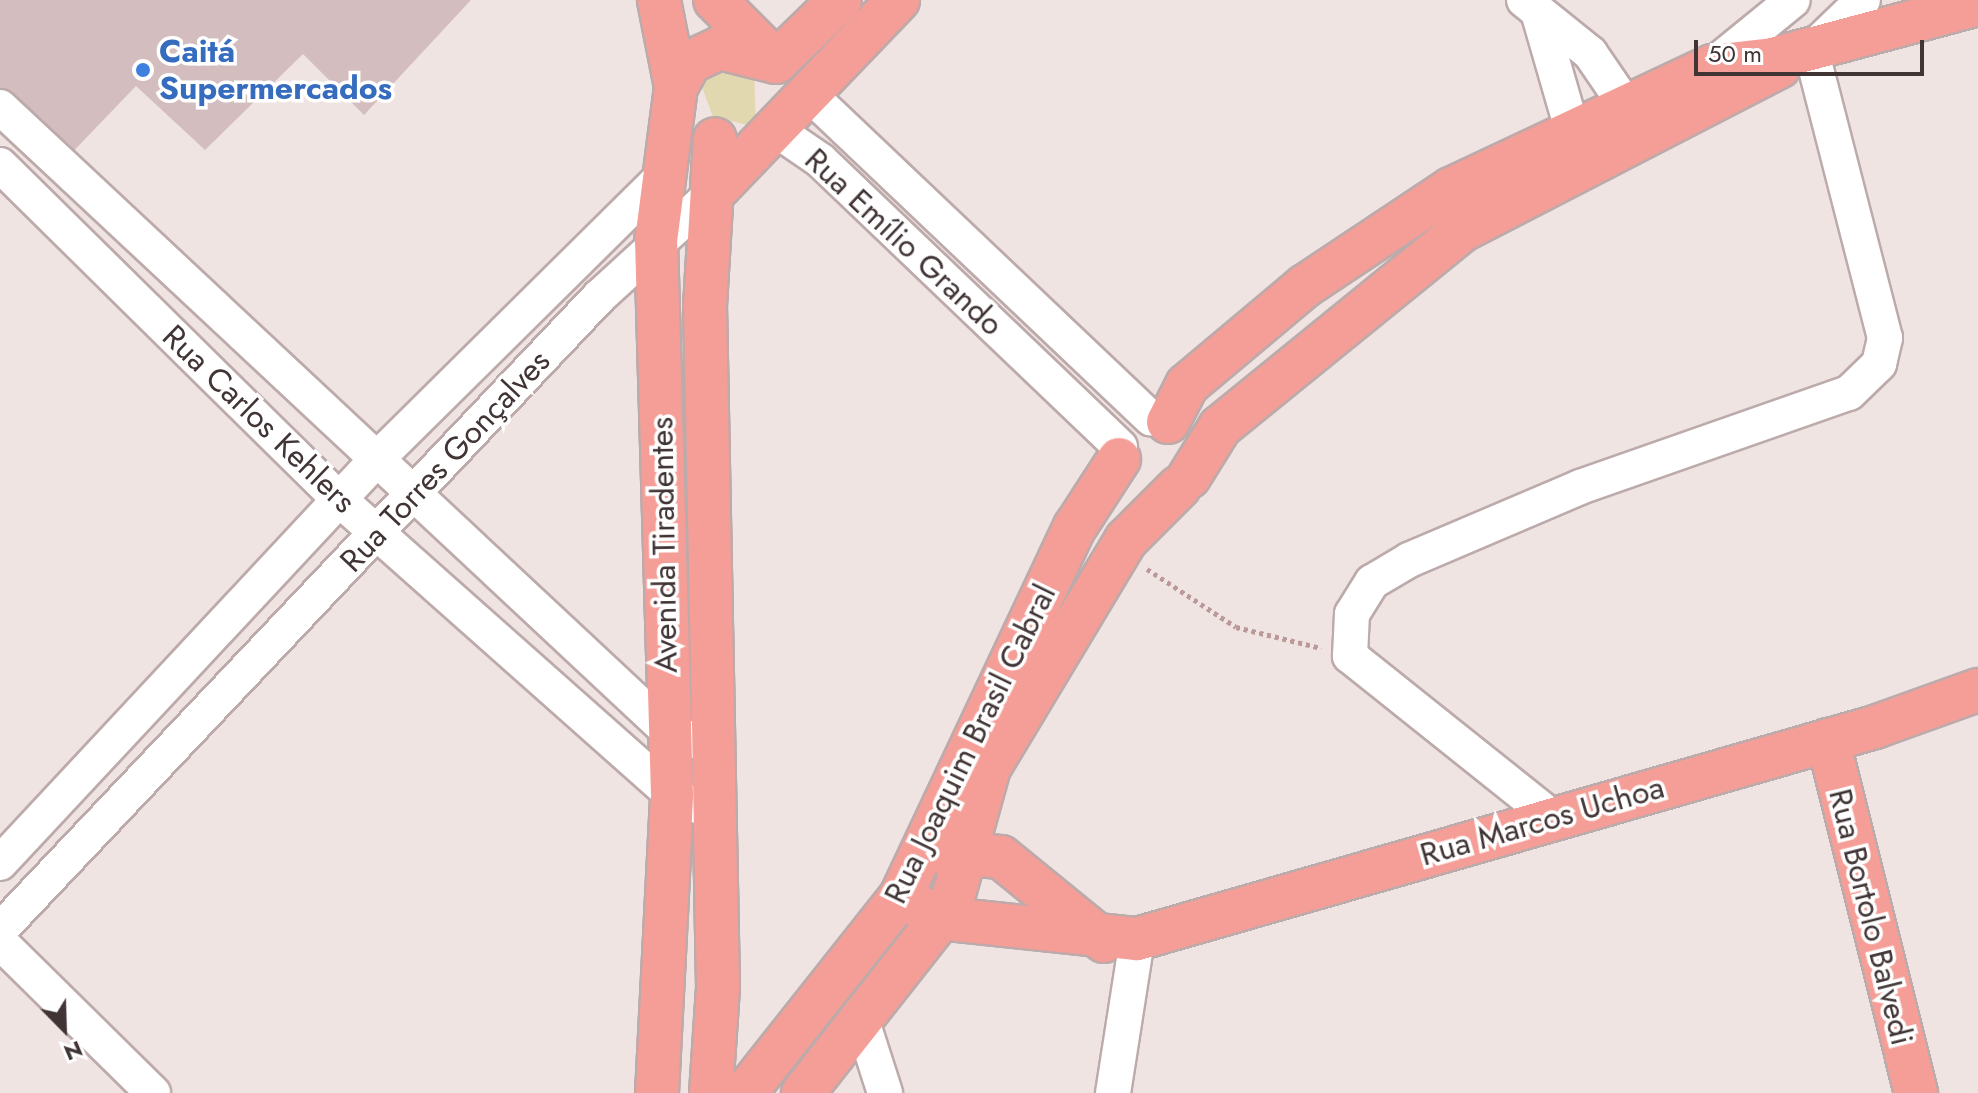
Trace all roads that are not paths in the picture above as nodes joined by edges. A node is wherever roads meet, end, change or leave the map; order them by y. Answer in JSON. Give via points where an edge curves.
{"nodes":[{"id":1,"x":639,"y":0,"type":"edge"},
{"id":2,"x":659,"y":0,"type":"edge"},
{"id":3,"x":715,"y":0,"type":"edge"},
{"id":4,"x":840,"y":0,"type":"edge"},
{"id":5,"x":898,"y":0,"type":"edge"},
{"id":6,"x":1793,"y":0,"type":"edge"},
{"id":7,"x":1863,"y":0,"type":"edge"},
{"id":8,"x":1978,"y":4,"type":"edge"},
{"id":9,"x":1532,"y":7,"type":"edge"},
{"id":10,"x":1811,"y":50,"type":"junction"},
{"id":11,"x":776,"y":62,"type":"junction"},
{"id":12,"x":1712,"y":66,"type":"junction"},
{"id":13,"x":676,"y":87,"type":"junction"},
{"id":14,"x":810,"y":95,"type":"junction"},
{"id":15,"x":0,"y":107,"type":"edge"},
{"id":16,"x":1636,"y":119,"type":"junction"},
{"id":17,"x":1572,"y":129,"type":"junction"},
{"id":18,"x":779,"y":132,"type":"junction"},
{"id":19,"x":715,"y":139,"type":"junction"},
{"id":20,"x":0,"y":165,"type":"edge"},
{"id":21,"x":660,"y":179,"type":"junction"},
{"id":22,"x":714,"y":192,"type":"junction"},
{"id":23,"x":119,"y":218,"type":"junction"},
{"id":24,"x":656,"y":241,"type":"junction"},
{"id":25,"x":87,"y":251,"type":"junction"},
{"id":26,"x":1160,"y":420,"type":"junction"},
{"id":27,"x":1119,"y":453,"type":"junction"},
{"id":28,"x":377,"y":459,"type":"junction"},
{"id":29,"x":1184,"y":482,"type":"junction"},
{"id":30,"x":409,"y":494,"type":"junction"},
{"id":31,"x":340,"y":500,"type":"junction"},
{"id":32,"x":377,"y":534,"type":"junction"},
{"id":33,"x":664,"y":534,"type":"junction"},
{"id":34,"x":708,"y":539,"type":"junction"},
{"id":35,"x":1978,"y":690,"type":"edge"},
{"id":36,"x":667,"y":730,"type":"junction"},
{"id":37,"x":1828,"y":740,"type":"junction"},
{"id":38,"x":711,"y":747,"type":"junction"},
{"id":39,"x":672,"y":795,"type":"junction"},
{"id":40,"x":712,"y":812,"type":"junction"},
{"id":41,"x":1553,"y":818,"type":"junction"},
{"id":42,"x":921,"y":853,"type":"junction"},
{"id":43,"x":967,"y":853,"type":"junction"},
{"id":44,"x":0,"y":863,"type":"edge"},
{"id":45,"x":901,"y":896,"type":"junction"},
{"id":46,"x":939,"y":918,"type":"junction"},
{"id":47,"x":0,"y":930,"type":"edge"},
{"id":48,"x":1121,"y":940,"type":"junction"},
{"id":49,"x":0,"y":942,"type":"edge"},
{"id":50,"x":860,"y":1015,"type":"junction"},
{"id":51,"x":153,"y":1093,"type":"edge"},
{"id":52,"x":657,"y":1093,"type":"edge"},
{"id":53,"x":711,"y":1093,"type":"edge"},
{"id":54,"x":745,"y":1093,"type":"edge"},
{"id":55,"x":803,"y":1093,"type":"edge"},
{"id":56,"x":885,"y":1093,"type":"edge"},
{"id":57,"x":1113,"y":1093,"type":"edge"},
{"id":58,"x":1916,"y":1093,"type":"edge"}],
"edges":[{"from":1,"to":13,"type":"street"},
{"from":2,"to":13,"type":"main road","name":"Avenida Tiradentes"},
{"from":3,"to":11,"type":"main road","name":"Rua Emílio Grando"},
{"from":4,"to":11,"type":"main road"},
{"from":5,"to":14,"type":"main road","name":"Rua Torres Gonçalves"},
{"from":6,"to":12,"type":"street","name":"Rua Joaquim Brasil Cabral"},
{"from":7,"to":10,"type":"street","name":"Rua Joaquim Brasil Cabral"},
{"from":8,"to":10,"type":"main road"},
{"from":9,"to":16,"type":"street","via":[[1590,53]]},
{"from":9,"to":17,"type":"street"},
{"from":10,"to":12,"type":"main road","name":"Rua Joaquim Brasil Cabral"},
{"from":10,"to":16,"type":"main road","name":"Rua Joaquim Brasil Cabral"},
{"from":10,"to":41,"type":"street","via":[[1885,338],[1879,364],[1849,393],[1580,487],[1409,560],[1372,582],[1352,614],[1350,656]]},
{"from":11,"to":13,"type":"main road","via":[[720,48],[690,62]]},
{"from":11,"to":14,"type":"main road","name":"Rua Emílio Grando"},
{"from":12,"to":16,"type":"main road","name":"Rua Joaquim Brasil Cabral"},
{"from":13,"to":19,"type":"main road","via":[[683,108]]},
{"from":13,"to":21,"type":"main road","name":"Avenida Tiradentes"},
{"from":14,"to":18,"type":"main road","name":"Rua Torres Gonçalves"},
{"from":14,"to":26,"type":"street","name":"Rua Emílio Grando"},
{"from":15,"to":23,"type":"street","name":"Rua Carlos Kehlers"},
{"from":16,"to":17,"type":"main road","name":"Rua Joaquim Brasil Cabral"},
{"from":16,"to":29,"type":"main road","name":"Rua Joaquim Brasil Cabral","via":[[1461,231],[1220,427]]},
{"from":17,"to":26,"type":"main road","name":"Rua Joaquim Brasil Cabral","via":[[1451,189],[1305,286],[1187,385]]},
{"from":18,"to":19,"type":"main road","name":"Rua Emílio Grando"},
{"from":18,"to":22,"type":"main road","name":"Rua Torres Gonçalves"},
{"from":18,"to":27,"type":"street","name":"Rua Emílio Grando","via":[[820,160]]},
{"from":19,"to":22,"type":"main road","name":"Avenida Tiradentes"},
{"from":20,"to":25,"type":"street","name":"Rua Carlos Kehlers"},
{"from":21,"to":24,"type":"main road","name":"Avenida Tiradentes"},
{"from":21,"to":28,"type":"street","name":"Rua Torres Gonçalves"},
{"from":22,"to":24,"type":"street","name":"Rua Torres Gonçalves"},
{"from":22,"to":34,"type":"main road","name":"Avenida Tiradentes","via":[[705,306]]},
{"from":23,"to":25,"type":"street"},
{"from":23,"to":28,"type":"street","name":"Rua Carlos Kehlers"},
{"from":24,"to":30,"type":"street","name":"Rua Torres Gonçalves"},
{"from":24,"to":33,"type":"main road","name":"Avenida Tiradentes"},
{"from":25,"to":31,"type":"street","name":"Rua Carlos Kehlers"},
{"from":26,"to":27,"type":"main road"},
{"from":26,"to":29,"type":"main road","via":[[1192,445]]},
{"from":27,"to":29,"type":"main road","via":[[1126,481],[1146,494]]},
{"from":27,"to":42,"type":"main road","name":"Rua Joaquim Brasil Cabral","via":[[1075,527]]},
{"from":28,"to":30,"type":"street","name":"Rua Carlos Kehlers"},
{"from":28,"to":31,"type":"street","name":"Rua Torres Gonçalves"},
{"from":29,"to":43,"type":"main road","name":"Rua Joaquim Brasil Cabral","via":[[1126,540],[989,768]]},
{"from":30,"to":32,"type":"street","name":"Rua Torres Gonçalves"},
{"from":30,"to":36,"type":"street","name":"Rua Carlos Kehlers"},
{"from":31,"to":32,"type":"street","name":"Rua Carlos Kehlers"},
{"from":31,"to":44,"type":"street","name":"Rua Torres Gonçalves"},
{"from":32,"to":39,"type":"street","name":"Rua Carlos Kehlers"},
{"from":32,"to":47,"type":"street","name":"Rua Torres Gonçalves"},
{"from":33,"to":34,"type":"main road"},
{"from":33,"to":36,"type":"main road","name":"Avenida Tiradentes"},
{"from":34,"to":38,"type":"main road","name":"Avenida Tiradentes"},
{"from":35,"to":37,"type":"main road","name":"Rua Marcos Uchoa"},
{"from":36,"to":38,"type":"street","name":"Rua Carlos Kehlers"},
{"from":36,"to":39,"type":"main road","name":"Avenida Tiradentes"},
{"from":37,"to":41,"type":"main road","name":"Rua Marcos Uchoa"},
{"from":37,"to":58,"type":"main road","name":"Rua Bortolo Balvedi"},
{"from":38,"to":40,"type":"main road","name":"Avenida Tiradentes"},
{"from":39,"to":40,"type":"street","name":"Rua Carlos Kehlers"},
{"from":39,"to":52,"type":"main road","name":"Avenida Tiradentes"},
{"from":40,"to":53,"type":"main road","name":"Avenida Tiradentes","via":[[718,987]]},
{"from":41,"to":48,"type":"main road","name":"Rua Marcos Uchoa"},
{"from":42,"to":43,"type":"main road"},
{"from":42,"to":45,"type":"main road","name":"Rua Joaquim Brasil Cabral"},
{"from":43,"to":46,"type":"main road","name":"Rua Joaquim Brasil Cabral","via":[[958,893]]},
{"from":43,"to":48,"type":"main road","via":[[1001,857]]},
{"from":45,"to":46,"type":"main road"},
{"from":45,"to":54,"type":"main road","name":"Rua Joaquim Brasil Cabral"},
{"from":46,"to":48,"type":"main road","name":"Rua Marcos Uchoa"},
{"from":46,"to":50,"type":"main road","name":"Rua Joaquim Brasil Cabral","via":[[916,957]]},
{"from":48,"to":57,"type":"street"},
{"from":49,"to":51,"type":"street"},
{"from":50,"to":55,"type":"main road","name":"Rua Joaquim Brasil Cabral"},
{"from":50,"to":56,"type":"street"}]}
